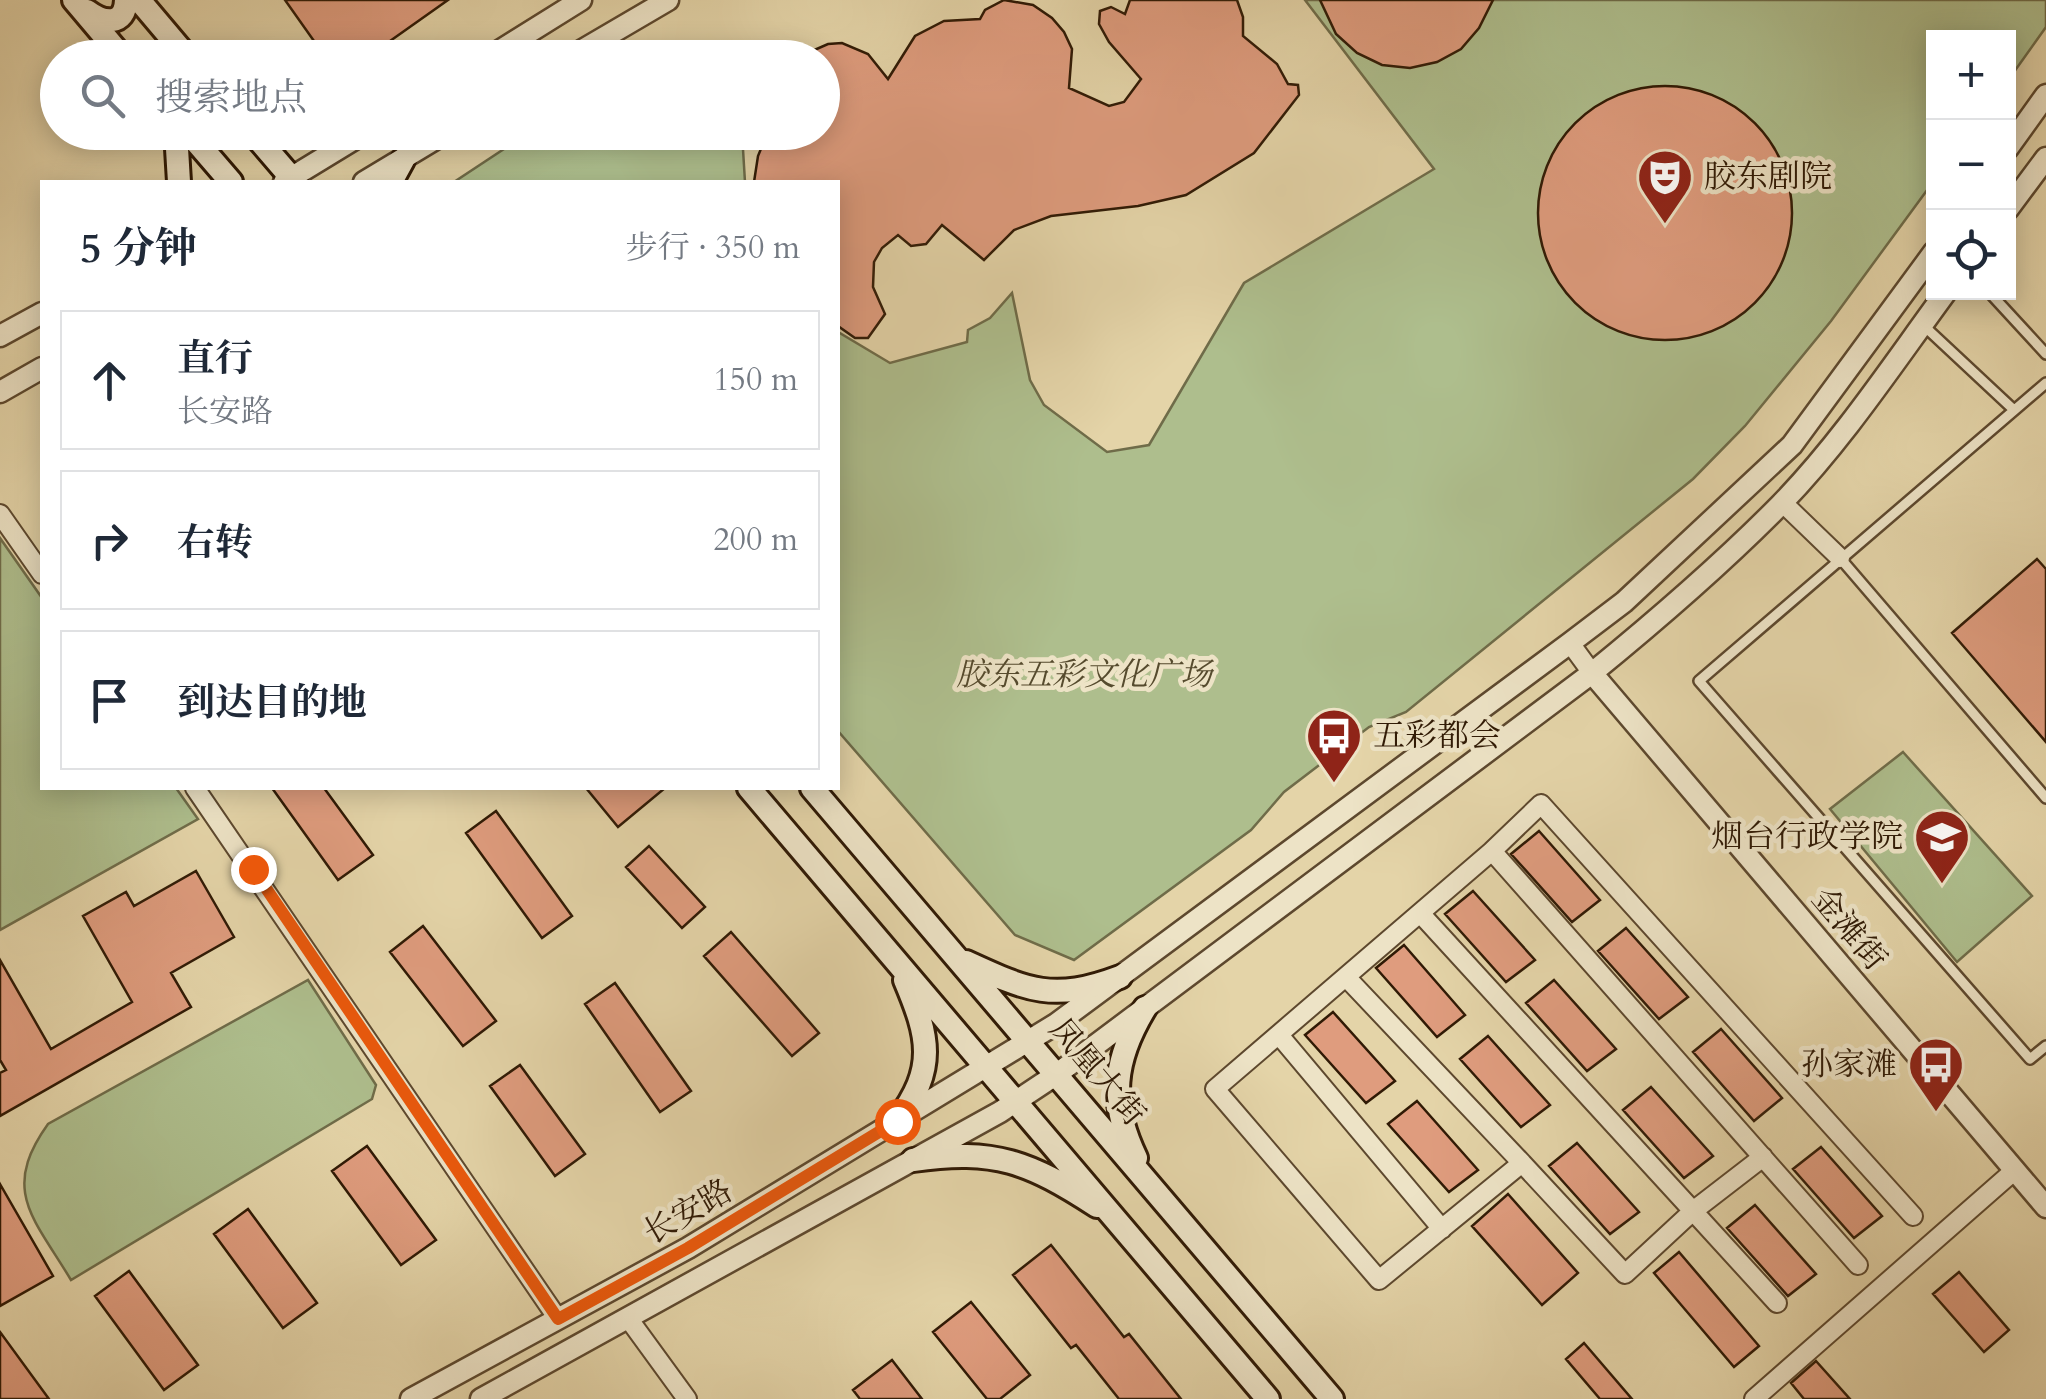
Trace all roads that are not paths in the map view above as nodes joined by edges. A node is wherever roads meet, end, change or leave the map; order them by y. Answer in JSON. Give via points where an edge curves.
{"nodes":[{"id":1,"x":126,"y":0,"type":"edge"},
{"id":2,"x":139,"y":0,"type":"edge"},
{"id":3,"x":581,"y":0,"type":"edge"},
{"id":4,"x":668,"y":0,"type":"edge"},
{"id":5,"x":75,"y":1,"type":"edge"},
{"id":6,"x":108,"y":40,"type":"edge"},
{"id":7,"x":173,"y":40,"type":"edge"},
{"id":8,"x":517,"y":40,"type":"edge"},
{"id":9,"x":600,"y":40,"type":"edge"},
{"id":10,"x":2046,"y":96,"type":"edge"},
{"id":11,"x":2016,"y":137,"type":"edge"},
{"id":12,"x":177,"y":150,"type":"edge"},
{"id":13,"x":203,"y":150,"type":"edge"},
{"id":14,"x":266,"y":150,"type":"edge"},
{"id":15,"x":338,"y":150,"type":"edge"},
{"id":16,"x":419,"y":150,"type":"edge"},
{"id":17,"x":2046,"y":158,"type":"edge"},
{"id":18,"x":403,"y":160,"type":"junction"},
{"id":19,"x":179,"y":180,"type":"edge"},
{"id":20,"x":229,"y":180,"type":"edge"},
{"id":21,"x":289,"y":180,"type":"edge"},
{"id":22,"x":292,"y":180,"type":"edge"},
{"id":23,"x":368,"y":180,"type":"edge"},
{"id":24,"x":393,"y":180,"type":"edge"},
{"id":25,"x":2016,"y":198,"type":"edge"},
{"id":26,"x":1926,"y":263,"type":"edge"},
{"id":27,"x":1940,"y":300,"type":"edge"},
{"id":28,"x":1995,"y":300,"type":"edge"},
{"id":29,"x":40,"y":315,"type":"edge"},
{"id":30,"x":1922,"y":325,"type":"junction"},
{"id":31,"x":0,"y":336,"type":"edge"},
{"id":32,"x":2046,"y":354,"type":"edge"},
{"id":33,"x":40,"y":369,"type":"edge"},
{"id":34,"x":2046,"y":383,"type":"edge"},
{"id":35,"x":0,"y":392,"type":"edge"},
{"id":36,"x":2014,"y":410,"type":"junction"},
{"id":37,"x":1782,"y":502,"type":"junction"},
{"id":38,"x":0,"y":514,"type":"edge"},
{"id":39,"x":1840,"y":558,"type":"junction"},
{"id":40,"x":40,"y":571,"type":"edge"},
{"id":41,"x":1570,"y":643,"type":"junction"},
{"id":42,"x":1592,"y":673,"type":"junction"},
{"id":43,"x":195,"y":790,"type":"edge"},
{"id":44,"x":752,"y":790,"type":"edge"},
{"id":45,"x":814,"y":790,"type":"edge"},
{"id":46,"x":2046,"y":798,"type":"edge"},
{"id":47,"x":1492,"y":852,"type":"junction"},
{"id":48,"x":1420,"y":914,"type":"junction"},
{"id":49,"x":896,"y":958,"type":"junction"},
{"id":50,"x":958,"y":959,"type":"junction"},
{"id":51,"x":1120,"y":977,"type":"junction"},
{"id":52,"x":1346,"y":977,"type":"junction"},
{"id":53,"x":1145,"y":1008,"type":"junction"},
{"id":54,"x":1279,"y":1035,"type":"junction"},
{"id":55,"x":1028,"y":1041,"type":"junction"},
{"id":56,"x":2046,"y":1046,"type":"edge"},
{"id":57,"x":988,"y":1065,"type":"junction"},
{"id":58,"x":1057,"y":1074,"type":"junction"},
{"id":59,"x":1018,"y":1100,"type":"junction"},
{"id":60,"x":897,"y":1121,"type":"junction"},
{"id":61,"x":1763,"y":1157,"type":"junction"},
{"id":62,"x":914,"y":1160,"type":"junction"},
{"id":63,"x":1522,"y":1163,"type":"junction"},
{"id":64,"x":2015,"y":1170,"type":"junction"},
{"id":65,"x":1146,"y":1180,"type":"junction"},
{"id":66,"x":2046,"y":1207,"type":"edge"},
{"id":67,"x":1693,"y":1212,"type":"junction"},
{"id":68,"x":1914,"y":1216,"type":"dead end"},
{"id":69,"x":1117,"y":1219,"type":"junction"},
{"id":70,"x":1442,"y":1229,"type":"junction"},
{"id":71,"x":1858,"y":1265,"type":"dead end"},
{"id":72,"x":1777,"y":1303,"type":"dead end"},
{"id":73,"x":628,"y":1318,"type":"junction"},
{"id":74,"x":558,"y":1319,"type":"junction"},
{"id":75,"x":411,"y":1399,"type":"edge"},
{"id":76,"x":482,"y":1399,"type":"edge"},
{"id":77,"x":687,"y":1399,"type":"edge"},
{"id":78,"x":1268,"y":1399,"type":"edge"},
{"id":79,"x":1332,"y":1399,"type":"edge"},
{"id":80,"x":1754,"y":1399,"type":"edge"}],
"edges":[{"from":1,"to":5,"type":"main road","via":[[122,16],[108,22]]},
{"from":2,"to":7,"type":"main road"},
{"from":3,"to":8,"type":"street"},
{"from":4,"to":9,"type":"street"},
{"from":5,"to":6,"type":"main road"},
{"from":10,"to":11,"type":"street"},
{"from":12,"to":19,"type":"main road"},
{"from":13,"to":20,"type":"main road"},
{"from":14,"to":21,"type":"main road"},
{"from":15,"to":22,"type":"street"},
{"from":16,"to":18,"type":"street"},
{"from":17,"to":25,"type":"street"},
{"from":18,"to":23,"type":"street"},
{"from":18,"to":24,"type":"main road"},
{"from":26,"to":41,"type":"street","name":"长安路","via":[[1792,444],[1638,590]]},
{"from":27,"to":30,"type":"street","name":"长安路"},
{"from":28,"to":32,"type":"lane"},
{"from":29,"to":31,"type":"street"},
{"from":30,"to":36,"type":"lane"},
{"from":30,"to":37,"type":"street","name":"长安路"},
{"from":33,"to":35,"type":"street"},
{"from":34,"to":36,"type":"lane"},
{"from":36,"to":39,"type":"lane"},
{"from":37,"to":39,"type":"street"},
{"from":37,"to":42,"type":"street","name":"长安路"},
{"from":38,"to":40,"type":"street"},
{"from":39,"to":46,"type":"lane"},
{"from":39,"to":56,"type":"lane","via":[[1699,681],[2030,1059]]},
{"from":41,"to":42,"type":"street","name":"金滩街"},
{"from":41,"to":51,"type":"street","name":"长安路"},
{"from":42,"to":53,"type":"street","name":"长安路"},
{"from":42,"to":64,"type":"street","name":"金滩街"},
{"from":43,"to":74,"type":"street"},
{"from":44,"to":49,"type":"main road"},
{"from":45,"to":50,"type":"main road","name":"凤凰大街"},
{"from":47,"to":48,"type":"street"},
{"from":47,"to":61,"type":"street"},
{"from":47,"to":68,"type":"street","via":[[1542,804]]},
{"from":48,"to":52,"type":"street"},
{"from":48,"to":67,"type":"street"},
{"from":49,"to":57,"type":"main road"},
{"from":49,"to":60,"type":"main road","via":[[924,1024],[926,1052],[912,1102]]},
{"from":50,"to":51,"type":"main road","via":[[1034,989],[1060,992]]},
{"from":50,"to":55,"type":"main road","name":"凤凰大街"},
{"from":51,"to":55,"type":"street","name":"长安路"},
{"from":52,"to":54,"type":"street"},
{"from":52,"to":63,"type":"street"},
{"from":53,"to":58,"type":"street","name":"长安路"},
{"from":53,"to":65,"type":"main road","via":[[1118,1064],[1118,1106]]},
{"from":54,"to":70,"type":"street"},
{"from":54,"to":70,"type":"street","via":[[1215,1089],[1379,1280]]},
{"from":55,"to":57,"type":"street","name":"长安路"},
{"from":55,"to":58,"type":"main road","name":"凤凰大街"},
{"from":57,"to":59,"type":"main road"},
{"from":57,"to":60,"type":"street","name":"长安路"},
{"from":58,"to":59,"type":"street","name":"长安路"},
{"from":58,"to":65,"type":"main road","name":"凤凰大街"},
{"from":59,"to":62,"type":"street","name":"长安路"},
{"from":59,"to":69,"type":"main road"},
{"from":60,"to":74,"type":"street","name":"长安路"},
{"from":61,"to":67,"type":"street"},
{"from":61,"to":71,"type":"street"},
{"from":62,"to":69,"type":"main road","via":[[958,1154],[1015,1162]]},
{"from":62,"to":73,"type":"street","name":"长安路"},
{"from":63,"to":67,"type":"street","via":[[1625,1274]]},
{"from":63,"to":70,"type":"street"},
{"from":64,"to":66,"type":"street","name":"金滩街"},
{"from":64,"to":80,"type":"street"},
{"from":65,"to":79,"type":"main road","name":"凤凰大街"},
{"from":67,"to":72,"type":"street"},
{"from":69,"to":78,"type":"main road"},
{"from":73,"to":76,"type":"street","name":"长安路"},
{"from":73,"to":77,"type":"street"},
{"from":74,"to":75,"type":"street","name":"长安路"}]}
